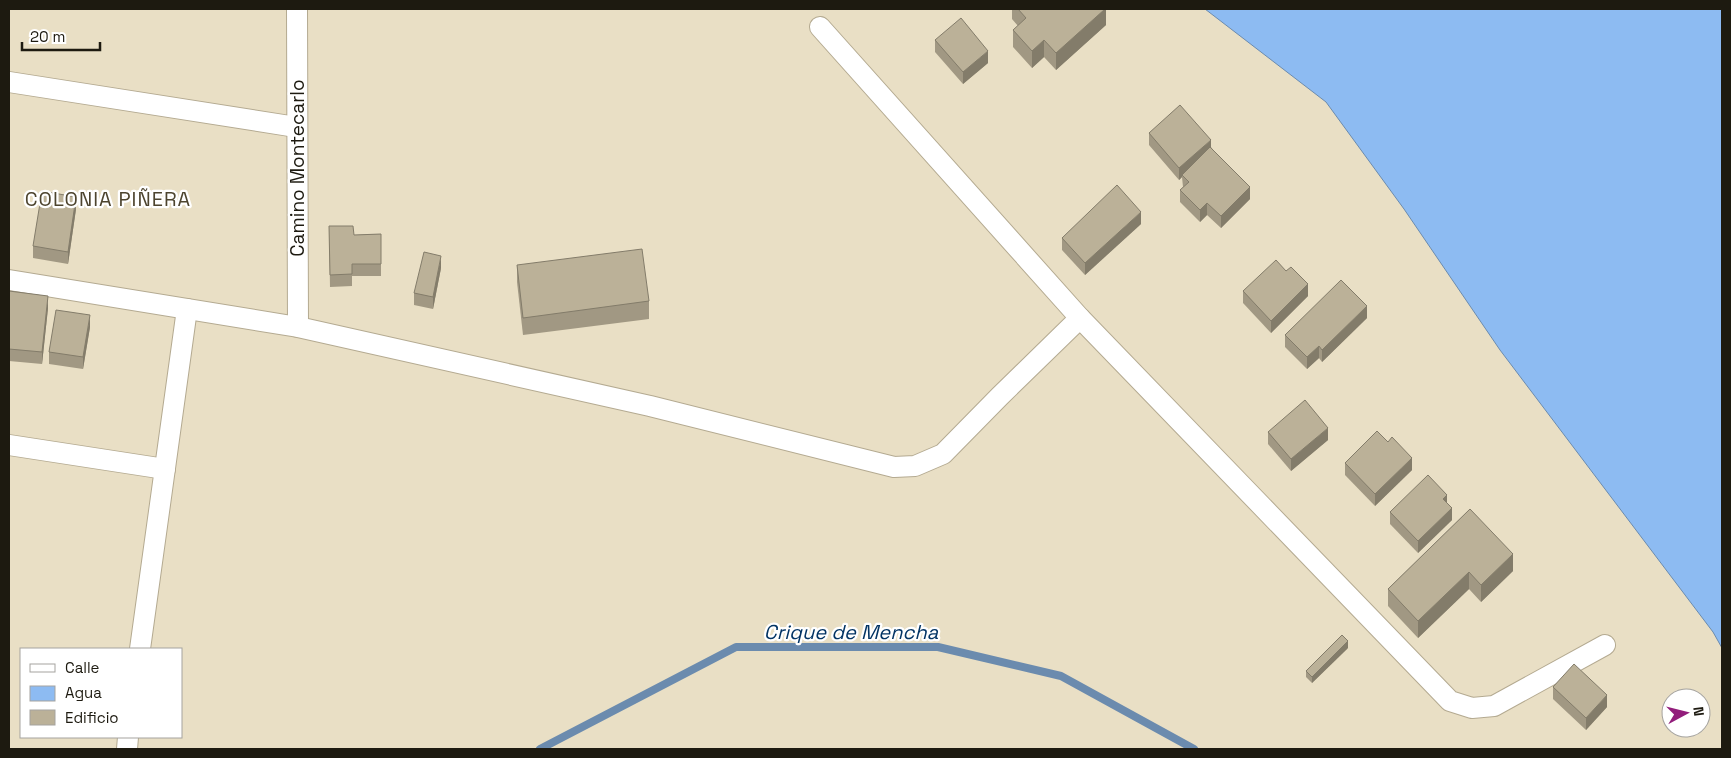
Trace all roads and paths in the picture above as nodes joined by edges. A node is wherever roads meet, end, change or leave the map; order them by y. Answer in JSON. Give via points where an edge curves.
{"nodes":[{"id":1,"x":297,"y":9,"type":"edge"},
{"id":2,"x":820,"y":27,"type":"dead end"},
{"id":3,"x":9,"y":82,"type":"edge"},
{"id":4,"x":296,"y":127,"type":"junction"},
{"id":5,"x":9,"y":280,"type":"edge"},
{"id":6,"x":187,"y":309,"type":"junction"},
{"id":7,"x":1080,"y":318,"type":"junction"},
{"id":8,"x":298,"y":327,"type":"junction"},
{"id":9,"x":9,"y":445,"type":"edge"},
{"id":10,"x":165,"y":469,"type":"junction"},
{"id":11,"x":1605,"y":645,"type":"dead end"},
{"id":12,"x":140,"y":648,"type":"edge"}],
"edges":[{"from":1,"to":4,"type":"street","name":"Camino Montecarlo"},
{"from":2,"to":7,"type":"street"},
{"from":3,"to":4,"type":"street"},
{"from":4,"to":8,"type":"street","name":"Camino Montecarlo"},
{"from":5,"to":6,"type":"street"},
{"from":6,"to":8,"type":"street"},
{"from":6,"to":10,"type":"street"},
{"from":7,"to":8,"type":"street","via":[[943,454],[915,466],[894,467],[640,404]]},
{"from":7,"to":11,"type":"street","via":[[1450,701],[1472,708],[1494,706]]},
{"from":9,"to":10,"type":"street"},
{"from":10,"to":12,"type":"street"}]}
